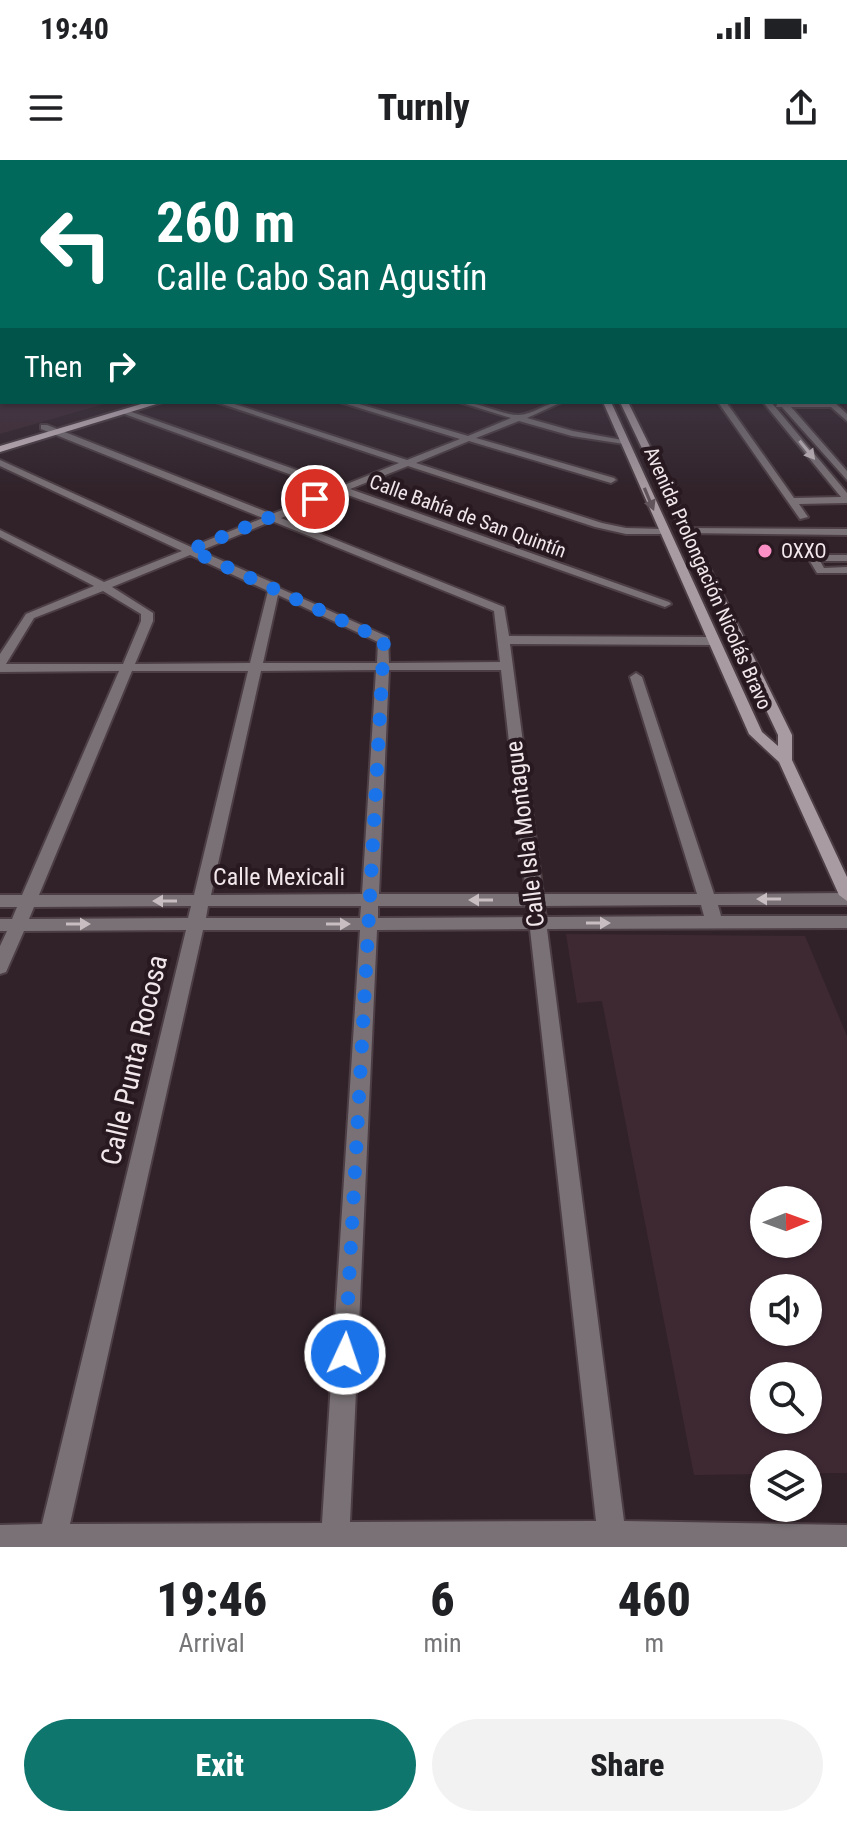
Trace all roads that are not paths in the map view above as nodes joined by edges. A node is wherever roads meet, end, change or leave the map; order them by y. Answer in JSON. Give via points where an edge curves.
{"nodes":[{"id":1,"x":226,"y":404,"type":"edge"},
{"id":2,"x":351,"y":404,"type":"edge"},
{"id":3,"x":470,"y":404,"type":"edge"},
{"id":4,"x":553,"y":404,"type":"edge"},
{"id":5,"x":608,"y":404,"type":"edge"},
{"id":6,"x":625,"y":404,"type":"edge"},
{"id":7,"x":723,"y":404,"type":"edge"},
{"id":8,"x":770,"y":404,"type":"edge"},
{"id":9,"x":784,"y":404,"type":"edge"},
{"id":10,"x":794,"y":404,"type":"edge"},
{"id":11,"x":126,"y":407,"type":"edge"},
{"id":12,"x":837,"y":408,"type":"edge"},
{"id":13,"x":519,"y":417,"type":"junction"},
{"id":14,"x":847,"y":419,"type":"edge"},
{"id":15,"x":44,"y":427,"type":"junction"},
{"id":16,"x":57,"y":432,"type":"junction"},
{"id":17,"x":467,"y":438,"type":"junction"},
{"id":18,"x":0,"y":440,"type":"edge"},
{"id":19,"x":624,"y":441,"type":"junction"},
{"id":20,"x":0,"y":449,"type":"edge"},
{"id":21,"x":0,"y":463,"type":"edge"},
{"id":22,"x":407,"y":463,"type":"junction"},
{"id":23,"x":847,"y":477,"type":"edge"},
{"id":24,"x":611,"y":480,"type":"dead end"},
{"id":25,"x":339,"y":489,"type":"junction"},
{"id":26,"x":847,"y":501,"type":"edge"},
{"id":27,"x":793,"y":503,"type":"junction"},
{"id":28,"x":803,"y":517,"type":"dead end"},
{"id":29,"x":268,"y":518,"type":"junction"},
{"id":30,"x":686,"y":531,"type":"junction"},
{"id":31,"x":663,"y":532,"type":"junction"},
{"id":32,"x":847,"y":532,"type":"edge"},
{"id":33,"x":0,"y":533,"type":"edge"},
{"id":34,"x":190,"y":550,"type":"junction"},
{"id":35,"x":847,"y":558,"type":"edge"},
{"id":36,"x":847,"y":570,"type":"edge"},
{"id":37,"x":103,"y":586,"type":"junction"},
{"id":38,"x":274,"y":587,"type":"junction"},
{"id":39,"x":665,"y":604,"type":"dead end"},
{"id":40,"x":503,"y":640,"type":"junction"},
{"id":41,"x":713,"y":641,"type":"junction"},
{"id":42,"x":0,"y":666,"type":"edge"},
{"id":43,"x":381,"y":666,"type":"junction"},
{"id":44,"x":506,"y":666,"type":"junction"},
{"id":45,"x":126,"y":667,"type":"junction"},
{"id":46,"x":255,"y":667,"type":"junction"},
{"id":47,"x":636,"y":677,"type":"dead end"},
{"id":48,"x":785,"y":760,"type":"junction"},
{"id":49,"x":847,"y":897,"type":"edge"},
{"id":50,"x":708,"y":900,"type":"junction"},
{"id":51,"x":0,"y":901,"type":"edge"},
{"id":52,"x":26,"y":901,"type":"junction"},
{"id":53,"x":202,"y":901,"type":"junction"},
{"id":54,"x":369,"y":912,"type":"junction"},
{"id":55,"x":534,"y":912,"type":"junction"},
{"id":56,"x":847,"y":922,"type":"edge"},
{"id":57,"x":715,"y":923,"type":"junction"},
{"id":58,"x":197,"y":924,"type":"junction"},
{"id":59,"x":8,"y":925,"type":"edge"},
{"id":60,"x":0,"y":967,"type":"edge"},
{"id":61,"x":0,"y":1539,"type":"edge"},
{"id":62,"x":847,"y":1539,"type":"edge"},
{"id":63,"x":612,"y":1541,"type":"edge"},
{"id":64,"x":52,"y":1543,"type":"edge"},
{"id":65,"x":336,"y":1543,"type":"edge"}],
"edges":[{"from":1,"to":22,"type":"street"},
{"from":2,"to":17,"type":"street"},
{"from":3,"to":13,"type":"street"},
{"from":4,"to":13,"type":"street"},
{"from":5,"to":19,"type":"main road","name":"Avenida Prolongación Nicolás Bravo"},
{"from":6,"to":30,"type":"main road","name":"Avenida Prolongación Nicolás Bravo"},
{"from":7,"to":27,"type":"street"},
{"from":8,"to":26,"type":"street","one_way":true},
{"from":9,"to":23,"type":"street"},
{"from":10,"to":12,"type":"street"},
{"from":11,"to":15,"type":"main road"},
{"from":11,"to":16,"type":"main road"},
{"from":11,"to":25,"type":"street","name":"Calle Bahía de San Quintín"},
{"from":12,"to":14,"type":"street"},
{"from":13,"to":17,"type":"street"},
{"from":13,"to":19,"type":"street"},
{"from":15,"to":16,"type":"street","name":"Calle Isla Montague"},
{"from":15,"to":18,"type":"main road"},
{"from":16,"to":20,"type":"main road"},
{"from":16,"to":29,"type":"street","name":"Calle Isla Montague"},
{"from":17,"to":22,"type":"street"},
{"from":17,"to":24,"type":"street"},
{"from":19,"to":31,"type":"main road","name":"Avenida Prolongación Nicolás Bravo","one_way":true},
{"from":21,"to":34,"type":"street"},
{"from":22,"to":25,"type":"street"},
{"from":22,"to":31,"type":"street","via":[[599,525]]},
{"from":25,"to":29,"type":"street"},
{"from":25,"to":39,"type":"street","name":"Calle Bahía de San Quintín"},
{"from":26,"to":27,"type":"street"},
{"from":27,"to":28,"type":"street"},
{"from":29,"to":34,"type":"street"},
{"from":29,"to":40,"type":"street","name":"Calle Isla Montague","via":[[500,609]]},
{"from":30,"to":31,"type":"main road"},
{"from":30,"to":32,"type":"street"},
{"from":30,"to":48,"type":"main road","name":"Avenida Prolongación Nicolás Bravo","via":[[785,735]]},
{"from":31,"to":41,"type":"main road","name":"Avenida Prolongación Nicolás Bravo"},
{"from":33,"to":37,"type":"street"},
{"from":34,"to":37,"type":"street"},
{"from":34,"to":38,"type":"street"},
{"from":35,"to":36,"type":"street","via":[[813,558],[821,571]]},
{"from":37,"to":42,"type":"street","via":[[30,616]]},
{"from":37,"to":45,"type":"street","via":[[147,613]]},
{"from":38,"to":43,"type":"street","via":[[384,640]]},
{"from":38,"to":46,"type":"street","name":"Calle Punta Rocosa"},
{"from":40,"to":41,"type":"street"},
{"from":40,"to":44,"type":"street","name":"Calle Isla Montague"},
{"from":41,"to":48,"type":"main road","name":"Avenida Prolongación Nicolás Bravo","via":[[756,734]]},
{"from":42,"to":45,"type":"street"},
{"from":43,"to":44,"type":"street"},
{"from":43,"to":46,"type":"street"},
{"from":43,"to":54,"type":"street"},
{"from":44,"to":55,"type":"street","name":"Calle Isla Montague"},
{"from":45,"to":46,"type":"street"},
{"from":45,"to":52,"type":"street"},
{"from":46,"to":53,"type":"street","name":"Calle Punta Rocosa"},
{"from":47,"to":50,"type":"street"},
{"from":48,"to":49,"type":"main road","name":"Avenida Prolongación Nicolás Bravo"},
{"from":49,"to":50,"type":"street","name":"Calle Mexicali","one_way":true},
{"from":50,"to":55,"type":"street","name":"Calle Mexicali"},
{"from":50,"to":57,"type":"street"},
{"from":51,"to":52,"type":"street","name":"Calle Mexicali"},
{"from":53,"to":52,"type":"street","name":"Calle Mexicali","one_way":true},
{"from":52,"to":59,"type":"street"},
{"from":53,"to":54,"type":"street","name":"Calle Mexicali"},
{"from":53,"to":58,"type":"street","name":"Calle Punta Rocosa"},
{"from":54,"to":55,"type":"street","name":"Calle Mexicali"},
{"from":58,"to":54,"type":"street","name":"Calle Mexicali","one_way":true},
{"from":54,"to":65,"type":"street"},
{"from":55,"to":57,"type":"street","name":"Calle Mexicali","one_way":true},
{"from":55,"to":63,"type":"street","name":"Calle Isla Montague"},
{"from":56,"to":57,"type":"street","name":"Calle Mexicali"},
{"from":59,"to":58,"type":"street","name":"Calle Mexicali","one_way":true},
{"from":58,"to":64,"type":"street","name":"Calle Punta Rocosa"},
{"from":59,"to":60,"type":"street"},
{"from":61,"to":64,"type":"street"},
{"from":62,"to":63,"type":"street"},
{"from":63,"to":65,"type":"street"},
{"from":64,"to":65,"type":"street"}]}
